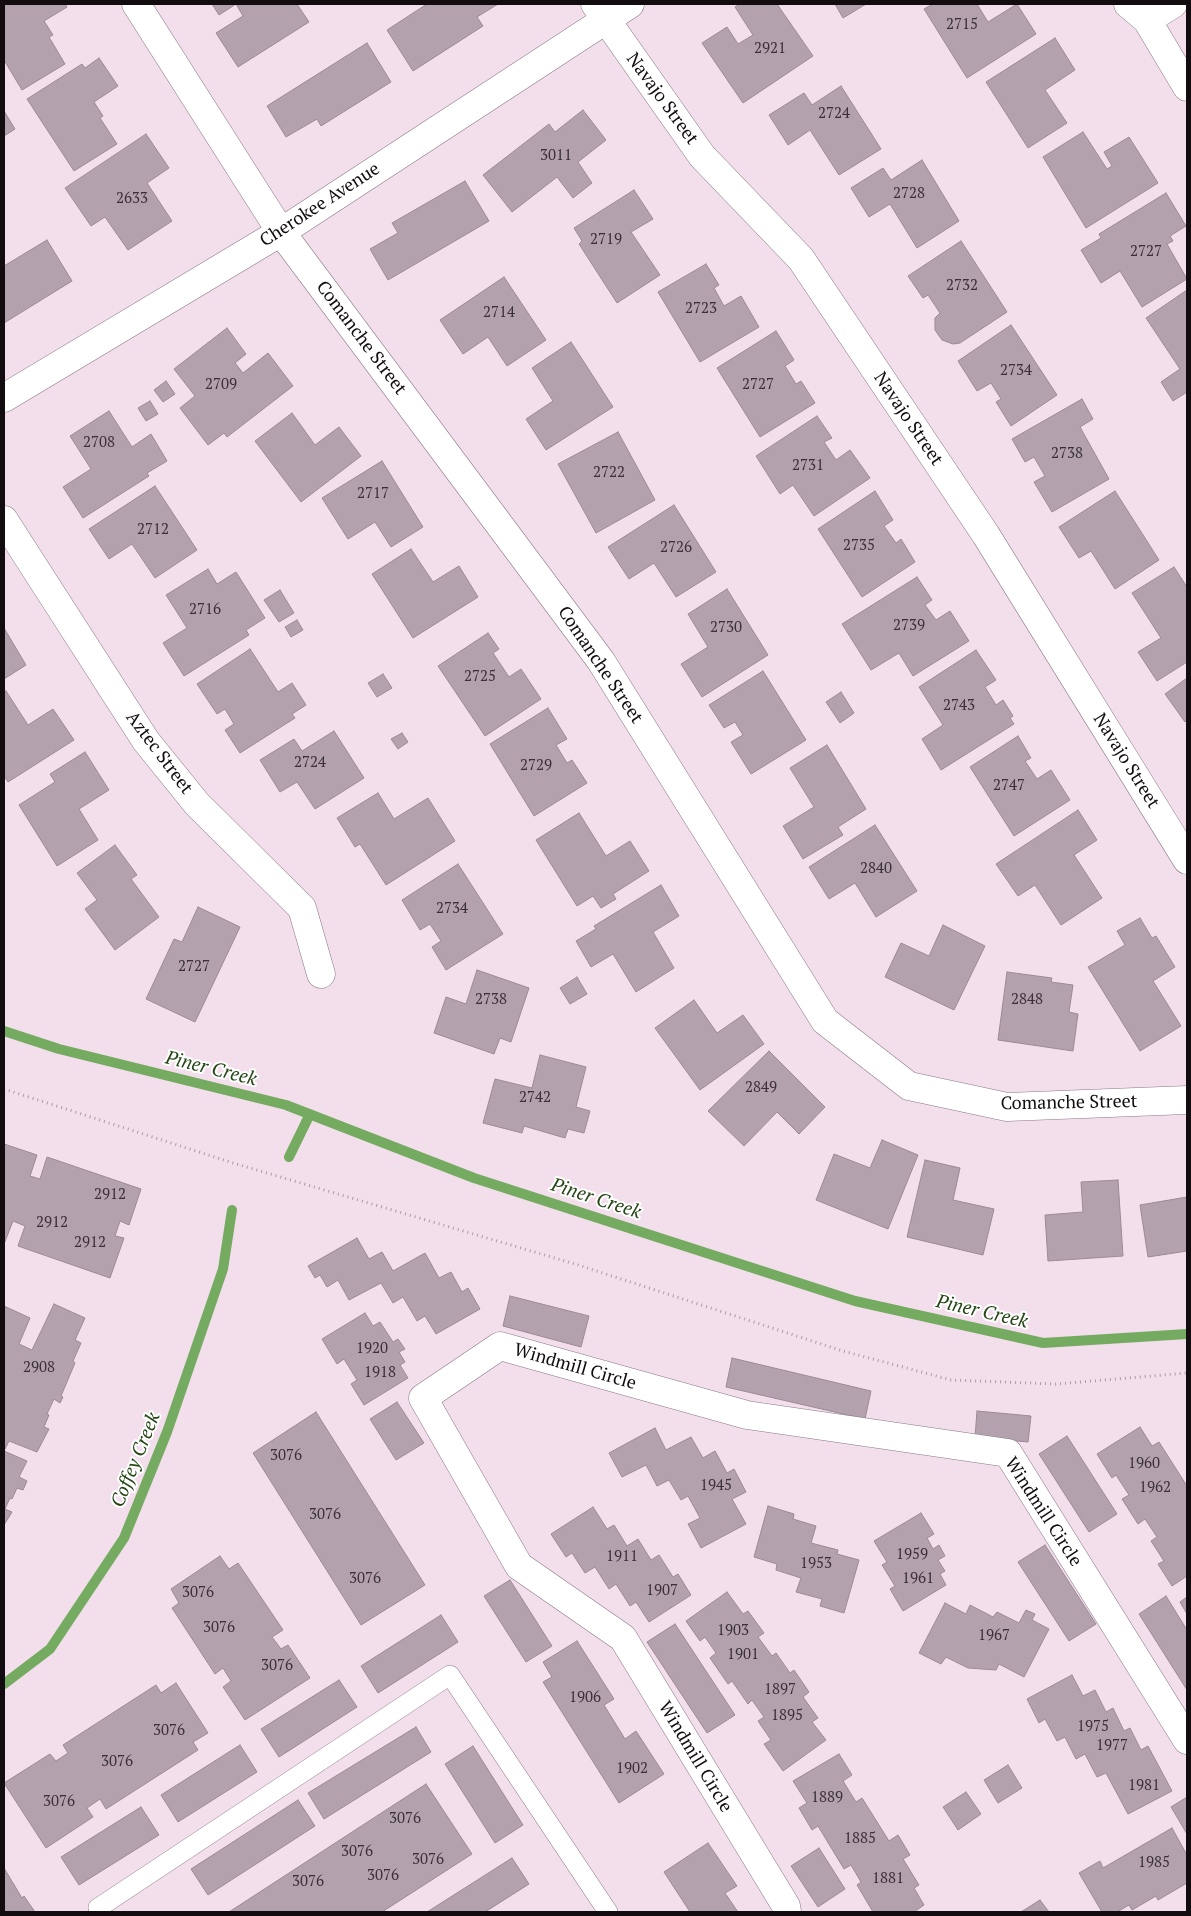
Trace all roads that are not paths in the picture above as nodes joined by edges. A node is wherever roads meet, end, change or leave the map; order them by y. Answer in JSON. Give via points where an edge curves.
{"nodes":[{"id":1,"x":136,"y":4,"type":"edge"},
{"id":2,"x":630,"y":4,"type":"edge"},
{"id":3,"x":1173,"y":4,"type":"edge"},
{"id":4,"x":600,"y":11,"type":"edge"},
{"id":5,"x":1137,"y":12,"type":"edge"},
{"id":6,"x":1187,"y":87,"type":"edge"},
{"id":7,"x":281,"y":232,"type":"junction"},
{"id":8,"x":4,"y":398,"type":"edge"},
{"id":9,"x":4,"y":520,"type":"edge"},
{"id":10,"x":1187,"y":860,"type":"edge"},
{"id":11,"x":321,"y":974,"type":"dead end"},
{"id":12,"x":1187,"y":1100,"type":"edge"},
{"id":13,"x":1187,"y":1740,"type":"edge"},
{"id":14,"x":99,"y":1912,"type":"edge"},
{"id":15,"x":608,"y":1912,"type":"edge"},
{"id":16,"x":788,"y":1912,"type":"edge"}],
"edges":[{"from":1,"to":7,"type":"street","name":"Comanche Street"},
{"from":2,"to":4,"type":"street","name":"Cherokee Avenue"},
{"from":3,"to":5,"type":"street"},
{"from":4,"to":7,"type":"street","name":"Cherokee Avenue"},
{"from":4,"to":10,"type":"street","name":"Navajo Street","via":[[702,156],[801,259],[986,535]]},
{"from":5,"to":6,"type":"street"},
{"from":7,"to":8,"type":"street","name":"Cherokee Avenue"},
{"from":7,"to":12,"type":"street","name":"Comanche Street","via":[[601,662],[825,1021],[909,1086],[1007,1107]]},
{"from":9,"to":11,"type":"street","name":"Aztec Street","via":[[146,741],[197,804],[302,908]]},
{"from":13,"to":16,"type":"street","name":"Windmill Circle","via":[[1008,1453],[747,1414],[500,1346],[423,1398],[519,1566],[623,1638]]},
{"from":14,"to":15,"type":"lane","via":[[98,1908],[450,1675]]}]}
